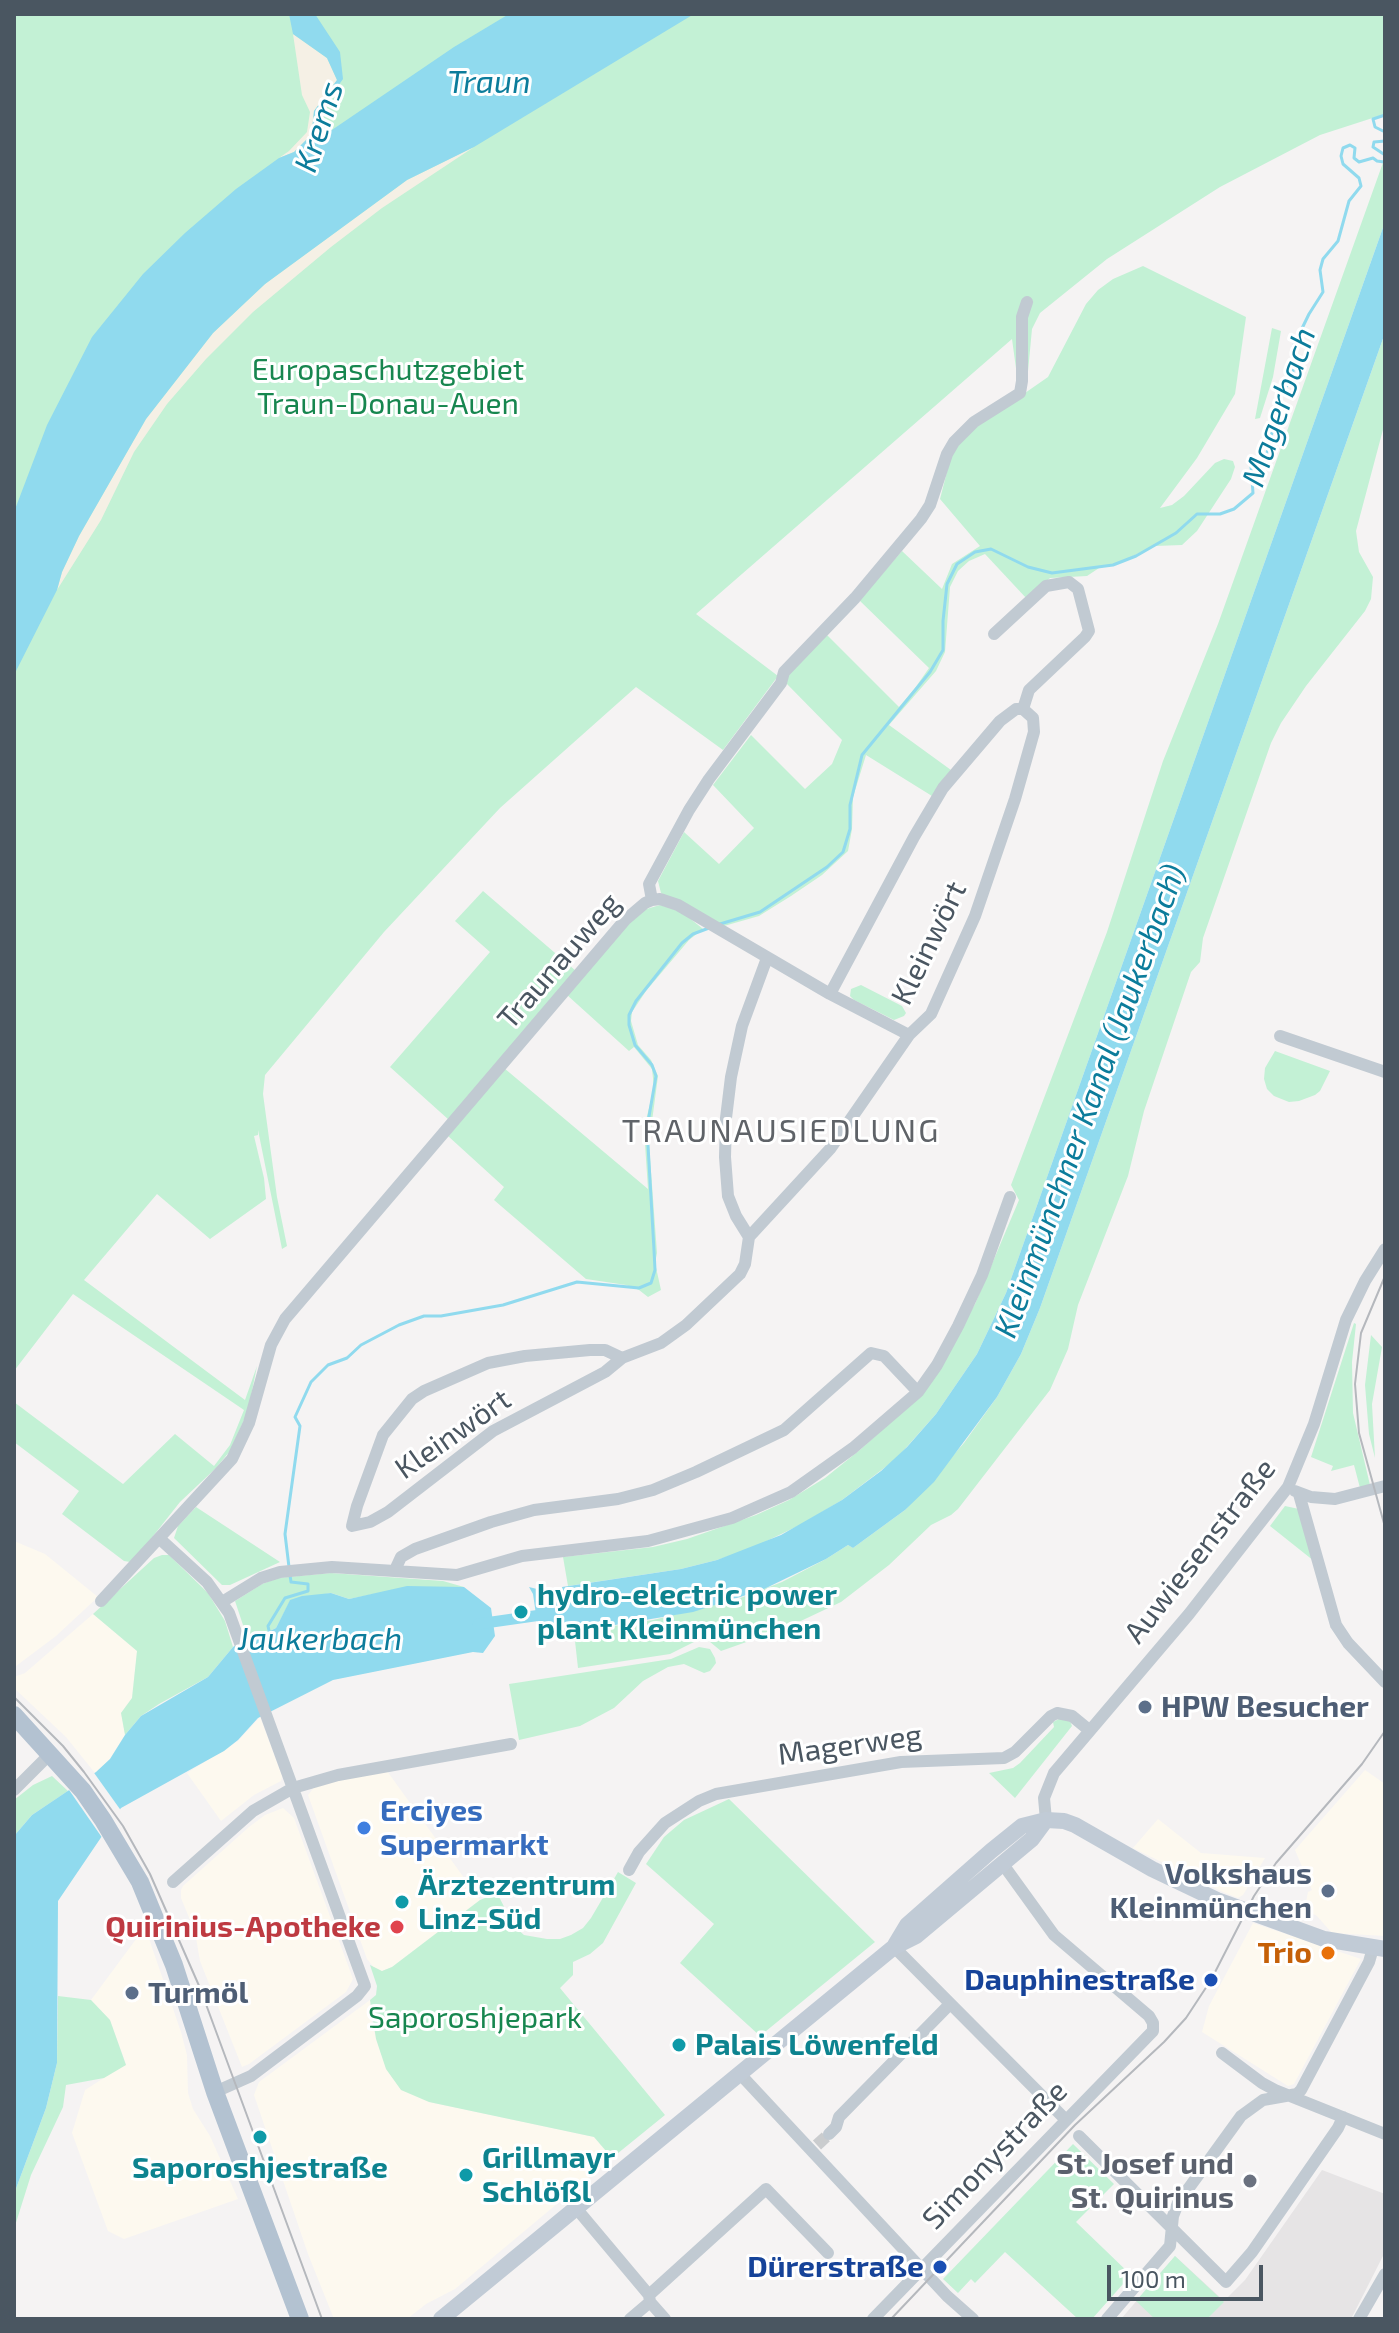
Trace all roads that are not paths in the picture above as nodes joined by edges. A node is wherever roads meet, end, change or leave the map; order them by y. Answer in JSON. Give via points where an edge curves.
{"nodes":[{"id":1,"x":1027,"y":302,"type":"dead end"},
{"id":2,"x":994,"y":634,"type":"dead end"},
{"id":3,"x":1023,"y":709,"type":"junction"},
{"id":4,"x":652,"y":900,"type":"junction"},
{"id":5,"x":767,"y":958,"type":"junction"},
{"id":6,"x":830,"y":994,"type":"junction"},
{"id":7,"x":909,"y":1035,"type":"junction"},
{"id":8,"x":1280,"y":1036,"type":"dead end"},
{"id":9,"x":1385,"y":1072,"type":"edge"},
{"id":10,"x":1010,"y":1197,"type":"dead end"},
{"id":11,"x":749,"y":1237,"type":"junction"},
{"id":12,"x":1385,"y":1249,"type":"edge"},
{"id":13,"x":622,"y":1358,"type":"junction"},
{"id":14,"x":918,"y":1392,"type":"junction"},
{"id":15,"x":1385,"y":1486,"type":"edge"},
{"id":16,"x":1294,"y":1490,"type":"junction"},
{"id":17,"x":160,"y":1539,"type":"junction"},
{"id":18,"x":395,"y":1570,"type":"junction"},
{"id":19,"x":101,"y":1601,"type":"dead end"},
{"id":20,"x":222,"y":1602,"type":"junction"},
{"id":21,"x":1385,"y":1682,"type":"edge"},
{"id":22,"x":14,"y":1715,"type":"edge"},
{"id":23,"x":1089,"y":1730,"type":"junction"},
{"id":24,"x":511,"y":1744,"type":"dead end"},
{"id":25,"x":51,"y":1753,"type":"junction"},
{"id":26,"x":293,"y":1788,"type":"junction"},
{"id":27,"x":14,"y":1790,"type":"edge"},
{"id":28,"x":1046,"y":1820,"type":"junction"},
{"id":29,"x":1002,"y":1863,"type":"junction"},
{"id":30,"x":629,"y":1870,"type":"dead end"},
{"id":31,"x":173,"y":1882,"type":"dead end"},
{"id":32,"x":894,"y":1947,"type":"junction"},
{"id":33,"x":1379,"y":1949,"type":"edge"},
{"id":34,"x":950,"y":2004,"type":"junction"},
{"id":35,"x":1222,"y":2053,"type":"dead end"},
{"id":36,"x":740,"y":2074,"type":"junction"},
{"id":37,"x":215,"y":2092,"type":"junction"},
{"id":38,"x":1288,"y":2096,"type":"junction"},
{"id":39,"x":1343,"y":2117,"type":"junction"},
{"id":40,"x":1065,"y":2119,"type":"junction"},
{"id":41,"x":829,"y":2134,"type":"tunnel mouth"},
{"id":42,"x":1385,"y":2134,"type":"edge"},
{"id":43,"x":1079,"y":2136,"type":"dead end"},
{"id":44,"x":576,"y":2208,"type":"junction"},
{"id":45,"x":1172,"y":2231,"type":"junction"},
{"id":46,"x":828,"y":2253,"type":"dead end"},
{"id":47,"x":921,"y":2268,"type":"junction"},
{"id":48,"x":1385,"y":2274,"type":"edge"},
{"id":49,"x":649,"y":2299,"type":"junction"},
{"id":50,"x":300,"y":2319,"type":"edge"},
{"id":51,"x":441,"y":2319,"type":"edge"},
{"id":52,"x":630,"y":2319,"type":"edge"},
{"id":53,"x":665,"y":2319,"type":"edge"},
{"id":54,"x":873,"y":2319,"type":"edge"},
{"id":55,"x":973,"y":2319,"type":"edge"},
{"id":56,"x":1107,"y":2319,"type":"edge"},
{"id":57,"x":1359,"y":2319,"type":"edge"}],
"edges":[{"from":1,"to":4,"type":"street","name":"Traunauweg","via":[[1020,393],[963,432],[947,454],[921,519],[864,589],[784,672],[689,810],[649,884]]},
{"from":2,"to":3,"type":"street","via":[[1046,586],[1069,582],[1078,589],[1089,631],[1029,690]]},
{"from":3,"to":6,"type":"street","via":[[1000,721],[943,788]]},
{"from":3,"to":7,"type":"street","name":"Kleinwört","via":[[1033,718],[1034,732],[994,865],[931,1014]]},
{"from":4,"to":5,"type":"street","via":[[670,902]]},
{"from":4,"to":17,"type":"street","name":"Traunauweg","via":[[625,920],[285,1319],[232,1459]]},
{"from":5,"to":6,"type":"street"},
{"from":5,"to":11,"type":"street","via":[[742,1026],[726,1107],[728,1196]]},
{"from":6,"to":7,"type":"street"},
{"from":7,"to":11,"type":"street","name":"Kleinwört","via":[[830,1149]]},
{"from":8,"to":9,"type":"street"},
{"from":10,"to":14,"type":"street","via":[[958,1326]]},
{"from":11,"to":13,"type":"street","name":"Kleinwört","via":[[740,1274],[675,1335]]},
{"from":12,"to":16,"type":"street","name":"Auwiesenstraße","via":[[1346,1320]]},
{"from":13,"to":13,"type":"street","name":"Kleinwört","via":[[493,1431],[388,1512],[352,1526],[383,1435],[424,1391],[488,1363],[525,1356],[605,1350]]},
{"from":14,"to":18,"type":"street","via":[[811,1480],[732,1518],[648,1541],[522,1556],[457,1575]]},
{"from":14,"to":18,"type":"street","via":[[884,1356],[871,1353],[784,1430],[696,1472],[618,1499],[534,1510],[491,1522],[415,1549],[401,1557]]},
{"from":15,"to":16,"type":"street","via":[[1335,1499]]},
{"from":16,"to":21,"type":"street","via":[[1336,1625]]},
{"from":16,"to":23,"type":"street","name":"Auwiesenstraße"},
{"from":17,"to":19,"type":"street","name":"Traunauweg"},
{"from":17,"to":20,"type":"street"},
{"from":18,"to":20,"type":"street","via":[[332,1567],[280,1572]]},
{"from":20,"to":26,"type":"street"},
{"from":22,"to":25,"type":"main road"},
{"from":23,"to":28,"type":"street","name":"Auwiesenstraße","via":[[1051,1778],[1044,1798]]},
{"from":23,"to":30,"type":"street","name":"Magerweg","via":[[1072,1716],[1057,1713],[1004,1758],[901,1762],[716,1794],[665,1823]]},
{"from":24,"to":26,"type":"street"},
{"from":25,"to":27,"type":"street"},
{"from":25,"to":37,"type":"main road","via":[[113,1835],[140,1882],[164,1937]]},
{"from":26,"to":31,"type":"street","via":[[253,1811]]},
{"from":26,"to":37,"type":"street","via":[[365,1986],[251,2076]]},
{"from":28,"to":29,"type":"main road"},
{"from":28,"to":32,"type":"main road","via":[[1022,1826],[991,1851],[907,1925]]},
{"from":28,"to":33,"type":"main road","via":[[1075,1825],[1217,1900],[1324,1939]]},
{"from":29,"to":32,"type":"main road","via":[[916,1936]]},
{"from":29,"to":40,"type":"street","name":"Simonystraße","via":[[1054,1935],[1149,2016],[1154,2027]]},
{"from":32,"to":34,"type":"street"},
{"from":32,"to":36,"type":"main road"},
{"from":33,"to":38,"type":"street","via":[[1301,2090]]},
{"from":34,"to":40,"type":"street"},
{"from":34,"to":41,"type":"street","via":[[839,2117]]},
{"from":35,"to":38,"type":"street"},
{"from":36,"to":44,"type":"main road"},
{"from":36,"to":47,"type":"street"},
{"from":37,"to":50,"type":"main road"},
{"from":38,"to":39,"type":"street"},
{"from":38,"to":45,"type":"street","via":[[1263,2100],[1241,2116],[1178,2203]]},
{"from":39,"to":42,"type":"street"},
{"from":39,"to":45,"type":"street","via":[[1226,2282]]},
{"from":40,"to":47,"type":"street","name":"Simonystraße"},
{"from":43,"to":45,"type":"street"},
{"from":44,"to":49,"type":"street"},
{"from":44,"to":51,"type":"main road"},
{"from":45,"to":56,"type":"street","via":[[1170,2246]]},
{"from":46,"to":49,"type":"street","via":[[766,2189]]},
{"from":47,"to":54,"type":"street","name":"Simonystraße"},
{"from":47,"to":55,"type":"street"},
{"from":48,"to":57,"type":"street"},
{"from":49,"to":52,"type":"street"},
{"from":49,"to":53,"type":"street"}]}
